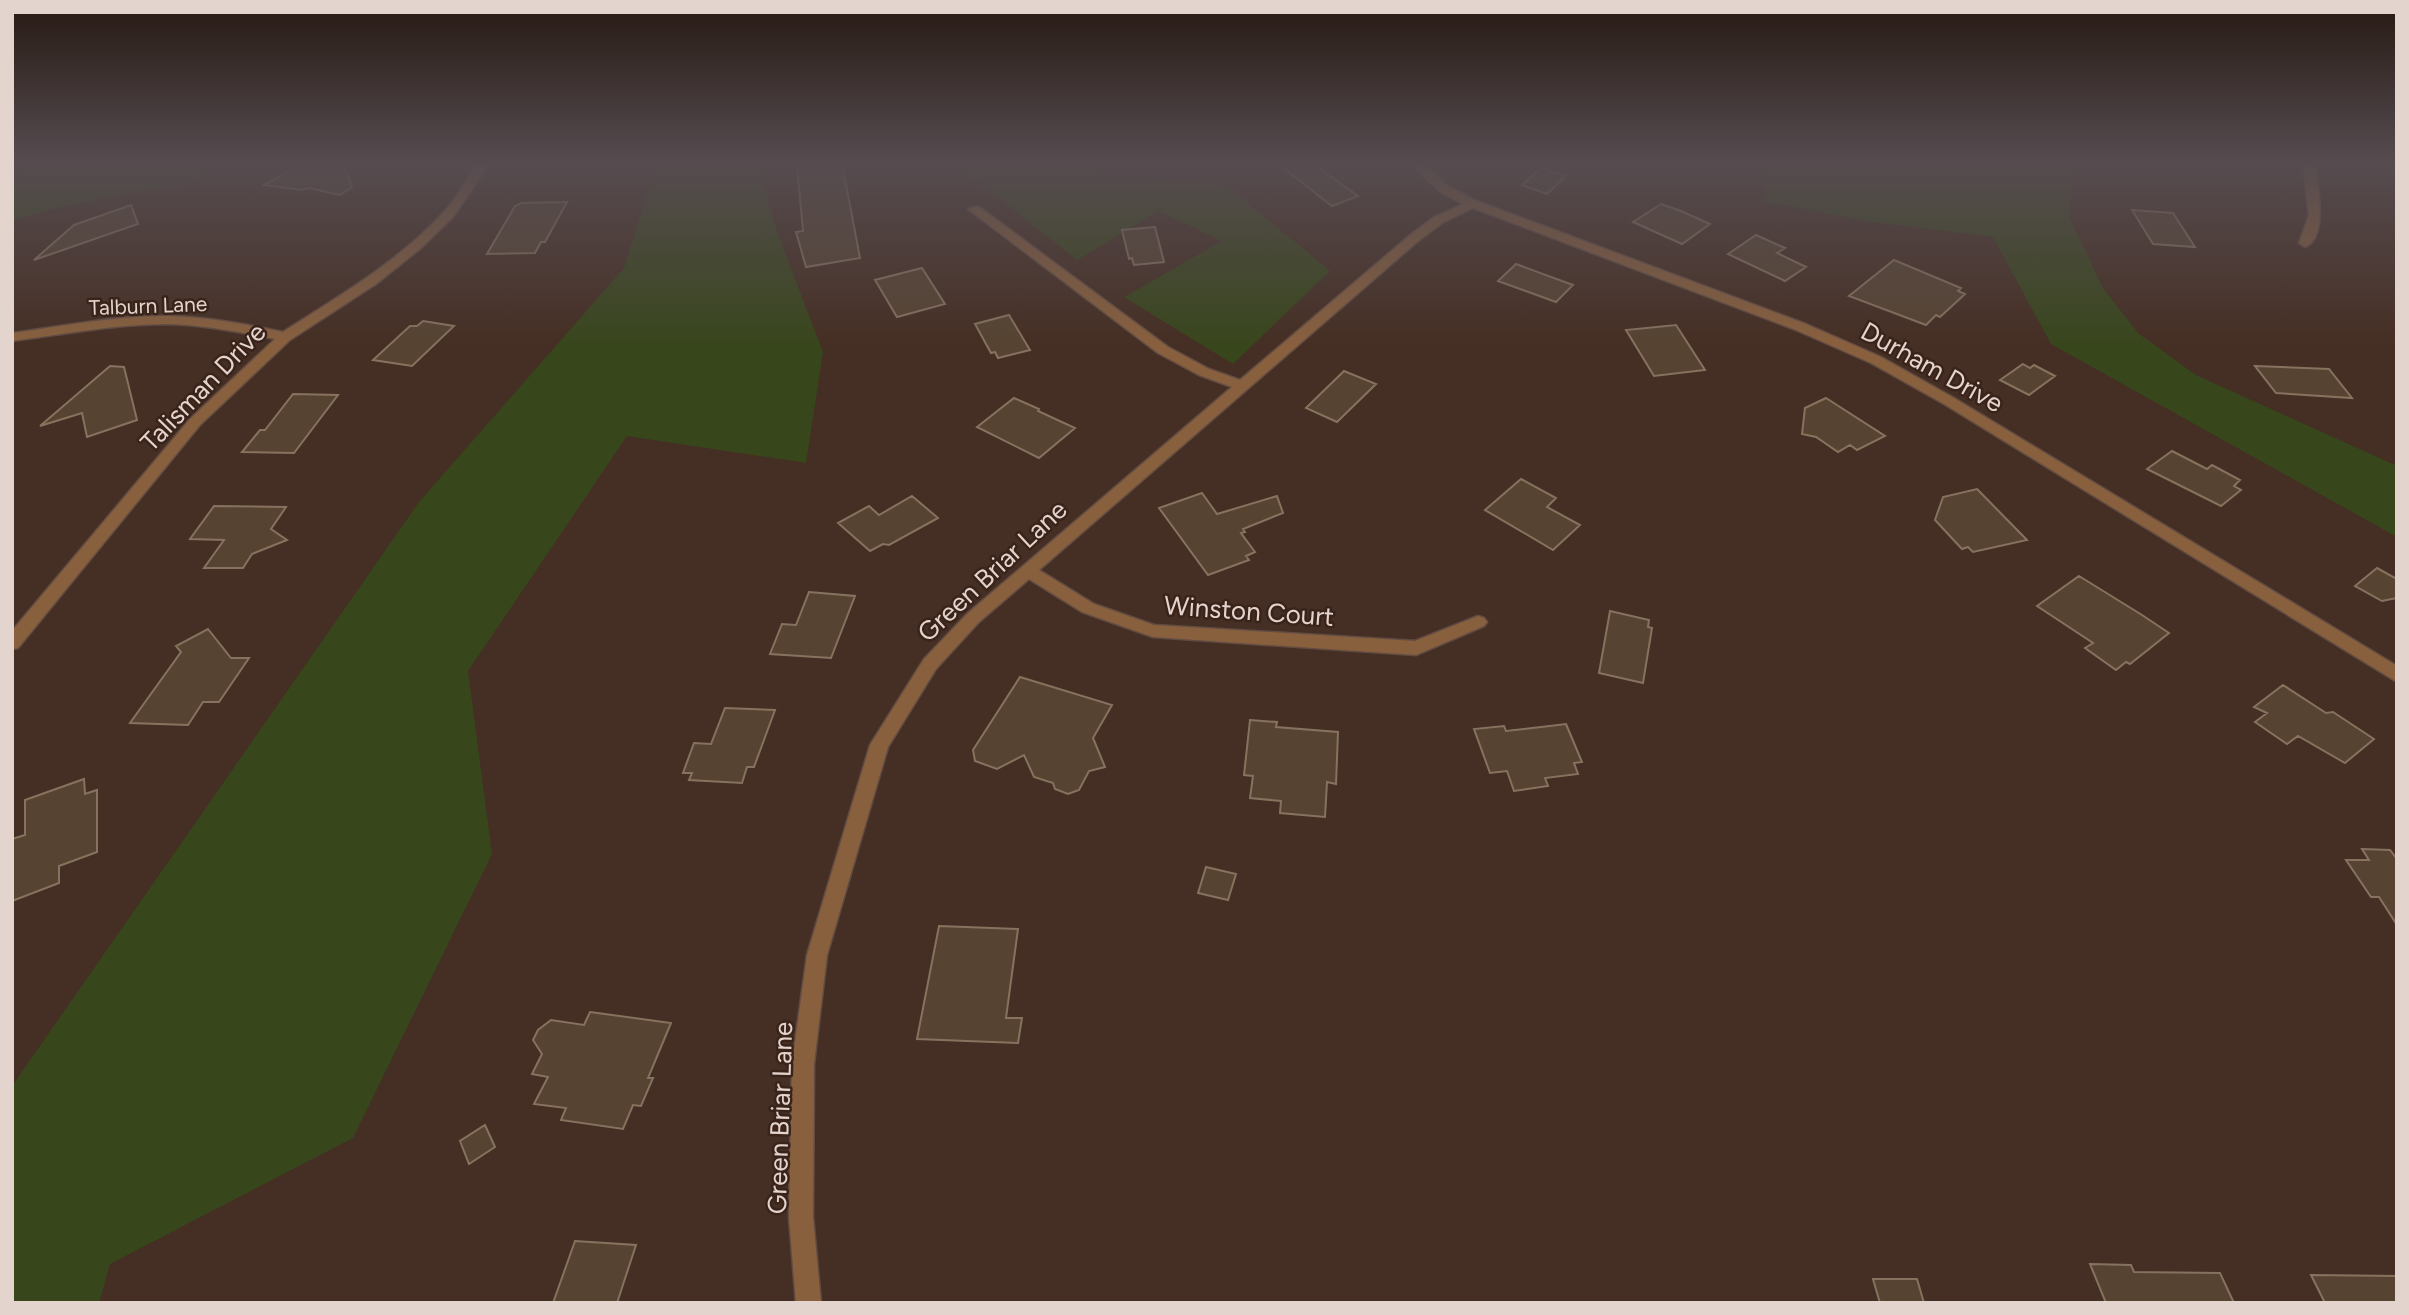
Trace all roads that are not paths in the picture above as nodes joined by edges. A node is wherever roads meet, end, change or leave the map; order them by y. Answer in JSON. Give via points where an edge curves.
{"nodes":[{"id":1,"x":438,"y":224,"type":"edge"},
{"id":2,"x":995,"y":224,"type":"edge"},
{"id":3,"x":1432,"y":224,"type":"edge"},
{"id":4,"x":1527,"y":224,"type":"edge"},
{"id":5,"x":2312,"y":224,"type":"edge"},
{"id":6,"x":2305,"y":243,"type":"dead end"},
{"id":7,"x":12,"y":337,"type":"edge"},
{"id":8,"x":285,"y":337,"type":"junction"},
{"id":9,"x":1240,"y":385,"type":"junction"},
{"id":10,"x":1026,"y":570,"type":"junction"},
{"id":11,"x":1478,"y":622,"type":"dead end"},
{"id":12,"x":12,"y":643,"type":"edge"},
{"id":13,"x":2397,"y":675,"type":"edge"},
{"id":14,"x":809,"y":1303,"type":"edge"}],
"edges":[{"from":1,"to":8,"type":"street","name":"Talisman Drive","via":[[371,281]]},
{"from":2,"to":9,"type":"street","via":[[1163,350]]},
{"from":3,"to":9,"type":"street","name":"Green Briar Lane"},
{"from":4,"to":13,"type":"street","name":"Durham Drive","via":[[1801,327],[1876,360]]},
{"from":5,"to":6,"type":"street"},
{"from":7,"to":8,"type":"street","name":"Talburn Lane","via":[[187,321]]},
{"from":8,"to":12,"type":"street","name":"Talisman Drive","via":[[195,422]]},
{"from":9,"to":10,"type":"street","name":"Green Briar Lane"},
{"from":10,"to":11,"type":"street","name":"Winston Court","via":[[1088,608],[1153,631],[1416,648]]},
{"from":10,"to":14,"type":"street","name":"Green Briar Lane","via":[[930,664],[879,745],[817,956],[803,1064],[801,1217]]}]}
